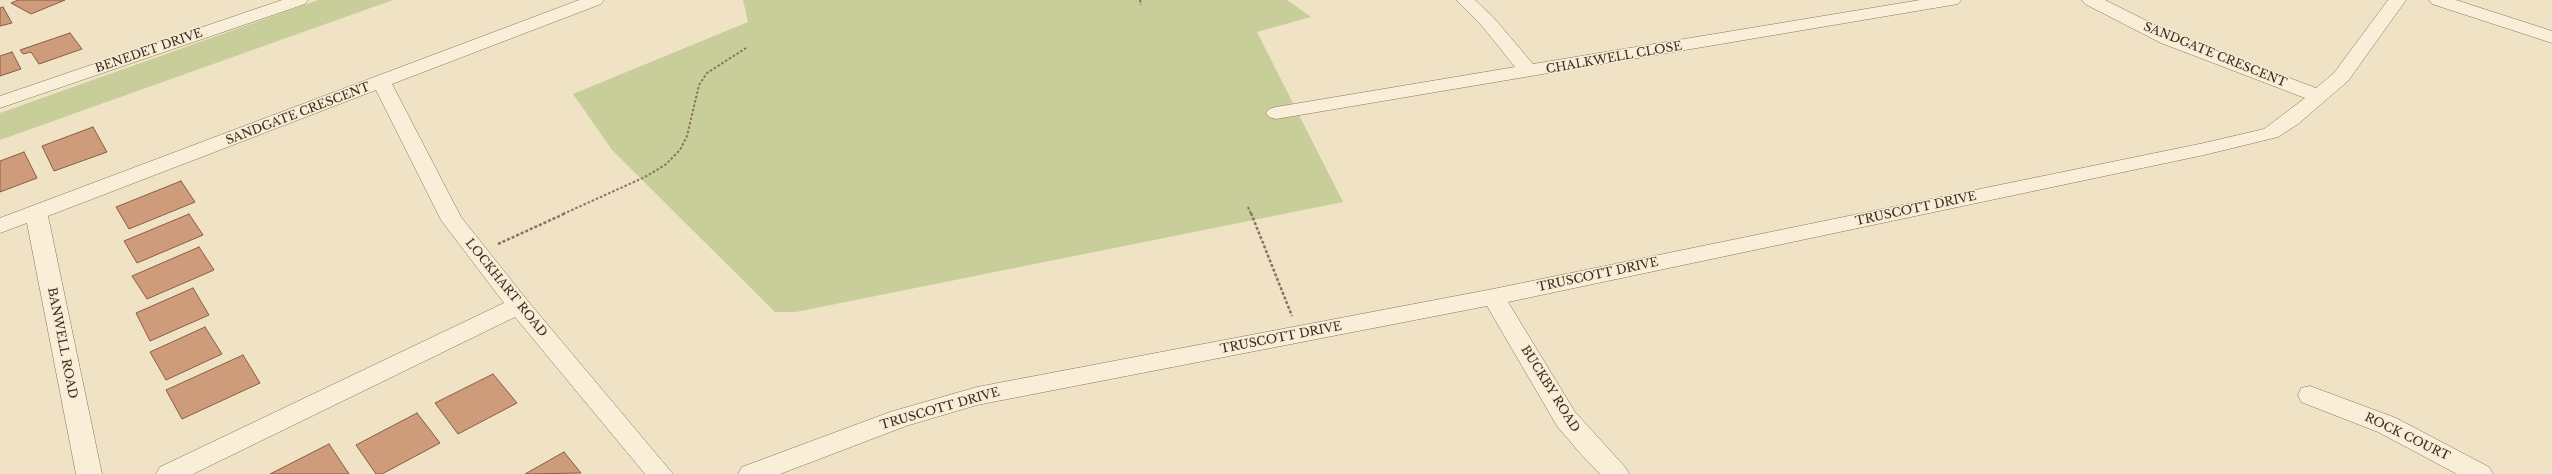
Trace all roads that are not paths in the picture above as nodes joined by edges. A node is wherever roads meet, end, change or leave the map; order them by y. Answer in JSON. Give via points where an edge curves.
{"nodes":[{"id":1,"x":299,"y":0,"type":"edge"},
{"id":2,"x":595,"y":0,"type":"edge"},
{"id":3,"x":1465,"y":0,"type":"edge"},
{"id":4,"x":1952,"y":0,"type":"edge"},
{"id":5,"x":2091,"y":0,"type":"edge"},
{"id":6,"x":2397,"y":0,"type":"edge"},
{"id":7,"x":2438,"y":0,"type":"edge"},
{"id":8,"x":2552,"y":37,"type":"edge"},
{"id":9,"x":1529,"y":72,"type":"junction"},
{"id":10,"x":382,"y":82,"type":"junction"},
{"id":11,"x":2319,"y":96,"type":"junction"},
{"id":12,"x":0,"y":102,"type":"edge"},
{"id":13,"x":1276,"y":113,"type":"dead end"},
{"id":14,"x":36,"y":212,"type":"junction"},
{"id":15,"x":0,"y":226,"type":"edge"},
{"id":16,"x":1493,"y":297,"type":"junction"},
{"id":17,"x":519,"y":306,"type":"junction"},
{"id":18,"x":2310,"y":395,"type":"dead end"},
{"id":19,"x":89,"y":474,"type":"edge"},
{"id":20,"x":169,"y":474,"type":"edge"},
{"id":21,"x":660,"y":474,"type":"edge"},
{"id":22,"x":751,"y":474,"type":"edge"},
{"id":23,"x":1616,"y":474,"type":"edge"},
{"id":24,"x":2480,"y":474,"type":"edge"}],
"edges":[{"from":1,"to":12,"type":"street","name":"BENEDET DRIVE"},
{"from":2,"to":10,"type":"street","name":"SANDGATE CRESCENT"},
{"from":3,"to":9,"type":"street","via":[[1488,22]]},
{"from":4,"to":9,"type":"street","name":"CHALKWELL CLOSE"},
{"from":5,"to":11,"type":"street","name":"SANDGATE CRESCENT","via":[[2168,39]]},
{"from":6,"to":11,"type":"street","name":"TRUSCOTT DRIVE","via":[[2341,77]]},
{"from":7,"to":8,"type":"street"},
{"from":9,"to":13,"type":"street","name":"CHALKWELL CLOSE"},
{"from":10,"to":14,"type":"street","name":"SANDGATE CRESCENT"},
{"from":10,"to":17,"type":"street","name":"LOCKHART ROAD","via":[[452,220]]},
{"from":11,"to":16,"type":"street","name":"TRUSCOTT DRIVE","via":[[2271,133],[2241,141]]},
{"from":14,"to":15,"type":"street","name":"SANDGATE CRESCENT"},
{"from":14,"to":19,"type":"street","name":"BANWELL ROAD"},
{"from":16,"to":22,"type":"street","name":"TRUSCOTT DRIVE","via":[[977,396],[899,419]]},
{"from":16,"to":23,"type":"street","name":"BUCKBY ROAD","via":[[1566,419]]},
{"from":17,"to":20,"type":"street"},
{"from":17,"to":21,"type":"street","name":"LOCKHART ROAD"},
{"from":18,"to":24,"type":"street","name":"ROCK COURT","via":[[2388,425]]}]}
